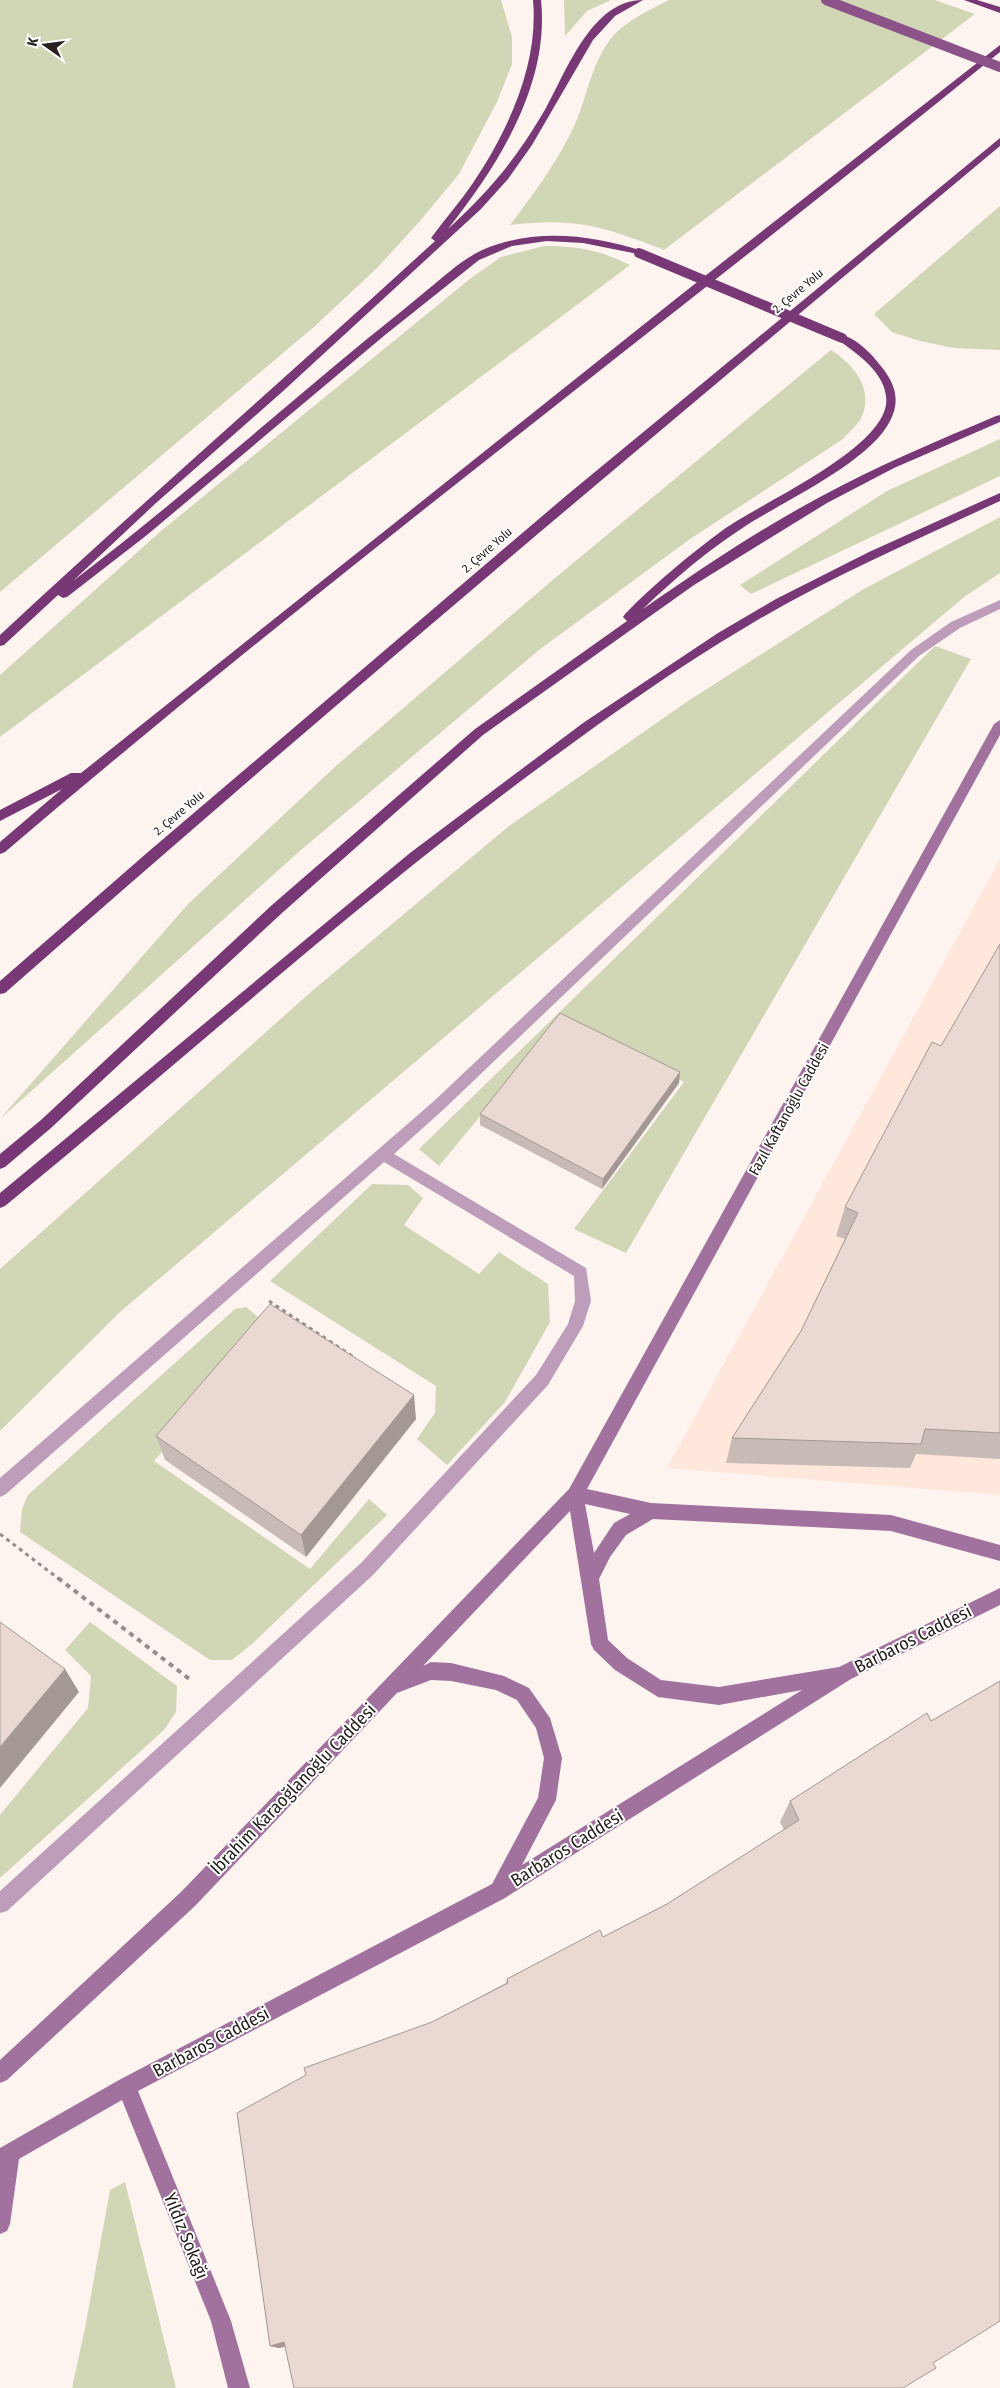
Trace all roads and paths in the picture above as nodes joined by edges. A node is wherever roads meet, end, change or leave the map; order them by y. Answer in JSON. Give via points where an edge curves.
{"nodes":[{"id":1,"x":537,"y":0,"type":"edge"},
{"id":2,"x":639,"y":0,"type":"edge"},
{"id":3,"x":826,"y":0,"type":"edge"},
{"id":4,"x":968,"y":0,"type":"edge"},
{"id":5,"x":1000,"y":10,"type":"edge"},
{"id":6,"x":1000,"y":48,"type":"edge"},
{"id":7,"x":1000,"y":67,"type":"edge"},
{"id":8,"x":1000,"y":142,"type":"edge"},
{"id":9,"x":417,"y":263,"type":"junction"},
{"id":10,"x":1000,"y":418,"type":"edge"},
{"id":11,"x":1000,"y":497,"type":"edge"},
{"id":12,"x":1000,"y":604,"type":"edge"},
{"id":13,"x":0,"y":642,"type":"edge"},
{"id":14,"x":605,"y":642,"type":"junction"},
{"id":15,"x":1000,"y":724,"type":"edge"},
{"id":16,"x":100,"y":764,"type":"junction"},
{"id":17,"x":0,"y":816,"type":"edge"},
{"id":18,"x":0,"y":849,"type":"edge"},
{"id":19,"x":2,"y":988,"type":"edge"},
{"id":20,"x":382,"y":1154,"type":"junction"},
{"id":21,"x":0,"y":1163,"type":"edge"},
{"id":22,"x":0,"y":1202,"type":"edge"},
{"id":23,"x":238,"y":1281,"type":"junction"},
{"id":24,"x":359,"y":1360,"type":"edge"},
{"id":25,"x":0,"y":1489,"type":"edge"},
{"id":26,"x":575,"y":1494,"type":"junction"},
{"id":27,"x":651,"y":1511,"type":"junction"},
{"id":28,"x":0,"y":1534,"type":"edge"},
{"id":29,"x":1000,"y":1553,"type":"edge"},
{"id":30,"x":590,"y":1578,"type":"junction"},
{"id":31,"x":1000,"y":1596,"type":"edge"},
{"id":32,"x":846,"y":1673,"type":"junction"},
{"id":33,"x":392,"y":1686,"type":"junction"},
{"id":34,"x":220,"y":1703,"type":"junction"},
{"id":35,"x":498,"y":1891,"type":"junction"},
{"id":36,"x":0,"y":1904,"type":"edge"},
{"id":37,"x":0,"y":2073,"type":"edge"},
{"id":38,"x":126,"y":2087,"type":"junction"},
{"id":39,"x":5,"y":2156,"type":"edge"},
{"id":40,"x":0,"y":2224,"type":"edge"},
{"id":41,"x":239,"y":2388,"type":"edge"}],
"edges":[{"from":1,"to":9,"type":"highway","via":[[540,14],[531,66],[499,148],[478,183]]},
{"from":2,"to":9,"type":"highway","via":[[614,13],[592,32],[543,120],[505,178],[451,234]]},
{"from":3,"to":7,"type":"main road","bridge":true},
{"from":4,"to":5,"type":"highway"},
{"from":6,"to":16,"type":"highway"},
{"from":8,"to":19,"type":"highway","name":"2. Çevre Yolu","via":[[571,498],[153,854]]},
{"from":9,"to":13,"type":"highway","via":[[152,500]]},
{"from":10,"to":14,"type":"highway","via":[[890,466],[823,500],[690,582]]},
{"from":11,"to":22,"type":"highway","via":[[830,575],[749,619],[616,705],[485,800],[342,914]]},
{"from":12,"to":20,"type":"street","via":[[937,634],[915,653]]},
{"from":13,"to":14,"type":"highway","bridge":true,"via":[[186,499],[462,267],[489,251],[515,242],[546,237],[587,239],[639,252],[842,338],[876,364],[889,390],[891,406],[883,424],[869,441],[699,554],[646,599]]},
{"from":14,"to":21,"type":"highway","via":[[480,732],[277,909]]},
{"from":15,"to":26,"type":"street","name":"Fazıl Kaftanoğlu Caddesi"},
{"from":16,"to":17,"type":"highway"},
{"from":16,"to":18,"type":"highway"},
{"from":20,"to":23,"type":"street"},
{"from":20,"to":34,"type":"street","via":[[581,1273],[583,1301],[576,1326],[542,1380],[367,1569]]},
{"from":23,"to":24,"type":"path"},
{"from":23,"to":25,"type":"street"},
{"from":26,"to":27,"type":"street"},
{"from":26,"to":30,"type":"street"},
{"from":26,"to":33,"type":"street","name":"İbrahim Karaoğlanoğlu Caddesi"},
{"from":27,"to":29,"type":"street","via":[[891,1523]]},
{"from":27,"to":30,"type":"street","via":[[620,1529]]},
{"from":28,"to":34,"type":"path"},
{"from":30,"to":32,"type":"street","via":[[600,1644],[621,1664],[658,1688],[719,1696]]},
{"from":31,"to":32,"type":"street","name":"Barbaros Caddesi"},
{"from":32,"to":35,"type":"street","name":"Barbaros Caddesi"},
{"from":33,"to":35,"type":"street","via":[[431,1671],[498,1682],[523,1694],[544,1724],[553,1758],[547,1800]]},
{"from":33,"to":37,"type":"street","name":"İbrahim Karaoğlanoğlu Caddesi","via":[[188,1899]]},
{"from":34,"to":36,"type":"street"},
{"from":35,"to":38,"type":"street","name":"Barbaros Caddesi"},
{"from":38,"to":39,"type":"street"},
{"from":38,"to":41,"type":"street","name":"Yıldız Sokağı","via":[[221,2321]]},
{"from":39,"to":40,"type":"street"}]}
